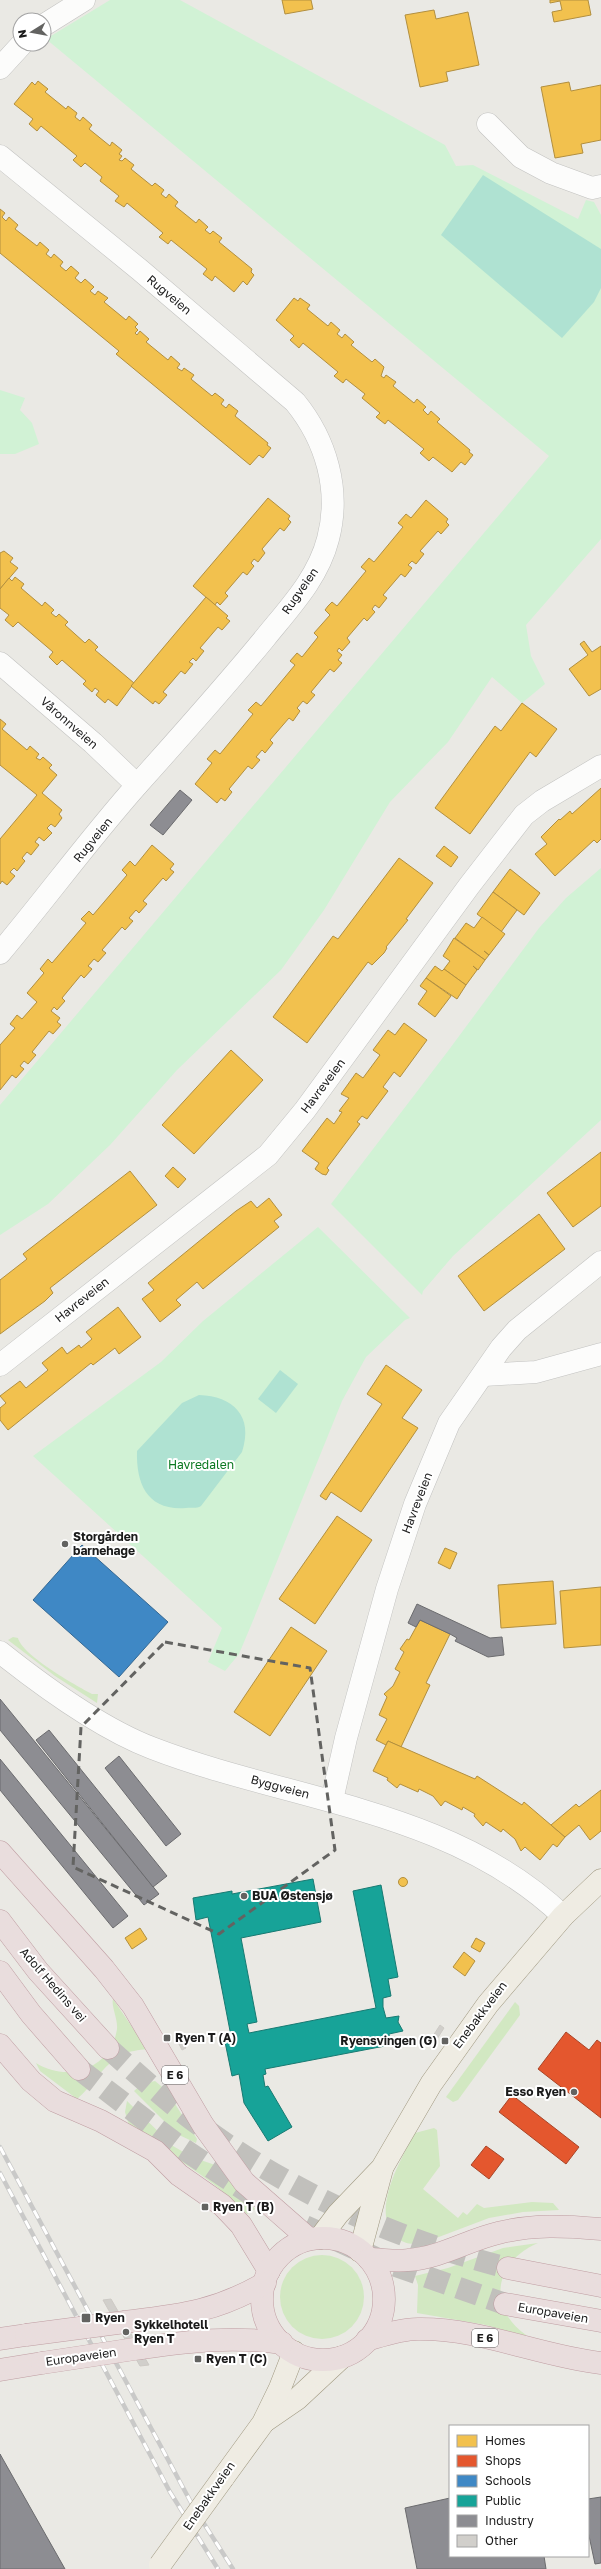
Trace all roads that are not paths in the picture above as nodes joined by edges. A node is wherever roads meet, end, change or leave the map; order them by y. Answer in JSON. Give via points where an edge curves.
{"nodes":[{"id":1,"x":84,"y":0,"type":"edge"},
{"id":2,"x":52,"y":20,"type":"edge"},
{"id":3,"x":15,"y":52,"type":"edge"},
{"id":4,"x":0,"y":68,"type":"edge"},
{"id":5,"x":488,"y":124,"type":"dead end"},
{"id":6,"x":0,"y":156,"type":"edge"},
{"id":7,"x":601,"y":186,"type":"edge"},
{"id":8,"x":0,"y":663,"type":"edge"},
{"id":9,"x":601,"y":766,"type":"edge"},
{"id":10,"x":137,"y":785,"type":"junction"},
{"id":11,"x":0,"y":953,"type":"edge"},
{"id":12,"x":601,"y":1262,"type":"edge"},
{"id":13,"x":601,"y":1354,"type":"edge"},
{"id":14,"x":0,"y":1365,"type":"edge"},
{"id":15,"x":484,"y":1375,"type":"junction"},
{"id":16,"x":0,"y":1652,"type":"edge"},
{"id":17,"x":332,"y":1800,"type":"junction"},
{"id":18,"x":0,"y":1852,"type":"edge"},
{"id":19,"x":601,"y":1880,"type":"edge"},
{"id":20,"x":562,"y":1916,"type":"junction"},
{"id":21,"x":0,"y":1921,"type":"edge"},
{"id":22,"x":0,"y":1972,"type":"edge"},
{"id":23,"x":0,"y":2045,"type":"edge"},
{"id":24,"x":108,"y":2048,"type":"tunnel mouth"},
{"id":25,"x":79,"y":2069,"type":"tunnel mouth"},
{"id":26,"x":382,"y":2168,"type":"junction"},
{"id":27,"x":601,"y":2229,"type":"edge"},
{"id":28,"x":315,"y":2239,"type":"junction"},
{"id":29,"x":365,"y":2255,"type":"junction"},
{"id":30,"x":508,"y":2268,"type":"tunnel mouth"},
{"id":31,"x":267,"y":2277,"type":"junction"},
{"id":32,"x":601,"y":2286,"type":"edge"},
{"id":33,"x":505,"y":2304,"type":"tunnel mouth"},
{"id":34,"x":601,"y":2322,"type":"edge"},
{"id":35,"x":0,"y":2339,"type":"edge"},
{"id":36,"x":368,"y":2340,"type":"junction"},
{"id":37,"x":288,"y":2348,"type":"junction"},
{"id":38,"x":342,"y":2357,"type":"junction"},
{"id":39,"x":601,"y":2363,"type":"edge"},
{"id":40,"x":0,"y":2370,"type":"edge"},
{"id":41,"x":262,"y":2423,"type":"junction"},
{"id":42,"x":159,"y":2567,"type":"edge"}],
"edges":[{"from":1,"to":2,"type":"street"},
{"from":3,"to":4,"type":"street"},
{"from":5,"to":7,"type":"street","via":[[521,157],[536,166],[592,188]]},
{"from":6,"to":10,"type":"street","name":"Rugveien","via":[[286,393],[308,417],[323,447],[330,470],[331,524],[328,540],[311,580],[232,677]]},
{"from":8,"to":10,"type":"street","name":"Våronnveien","via":[[93,743]]},
{"from":9,"to":14,"type":"street","name":"Havreveien","via":[[542,801],[524,815],[305,1110],[268,1155]]},
{"from":10,"to":11,"type":"street","name":"Rugveien"},
{"from":12,"to":15,"type":"street","name":"Havreveien","via":[[517,1330],[501,1348]]},
{"from":13,"to":15,"type":"street","via":[[536,1372]]},
{"from":15,"to":17,"type":"street","name":"Havreveien","via":[[449,1423],[415,1504],[387,1589],[346,1738]]},
{"from":16,"to":17,"type":"street","name":"Byggveien","via":[[55,1695],[136,1742],[217,1769]]},
{"from":17,"to":20,"type":"street","name":"Byggveien","via":[[426,1832],[476,1856],[547,1901]]},
{"from":18,"to":28,"type":"highway","number":"E 6","via":[[100,1963],[134,2006],[203,2125],[244,2182]]},
{"from":19,"to":20,"type":"main road","name":"Enebakkveien"},
{"from":20,"to":26,"type":"main road","name":"Enebakkveien","via":[[507,1979],[451,2054]]},
{"from":21,"to":24,"type":"highway","name":"Adolf Hedins vei","via":[[38,1971]]},
{"from":22,"to":25,"type":"highway","via":[[31,2014]]},
{"from":23,"to":31,"type":"highway","via":[[31,2081],[55,2101],[101,2121],[155,2152],[179,2175],[222,2205],[241,2225]]},
{"from":26,"to":28,"type":"main road","name":"Enebakkveien"},
{"from":26,"to":29,"type":"main road","name":"Enebakkveien"},
{"from":27,"to":29,"type":"highway","via":[[546,2225],[497,2233],[415,2259]]},
{"from":28,"to":29,"type":"highway","via":[[348,2243]]},
{"from":28,"to":31,"type":"highway","via":[[286,2251]]},
{"from":29,"to":36,"type":"highway","number":"E 6","via":[[378,2274],[383,2291],[383,2308],[378,2326]]},
{"from":30,"to":32,"type":"highway"},
{"from":31,"to":35,"type":"highway","bridge":true,"via":[[232,2301],[211,2308]]},
{"from":31,"to":37,"type":"highway","via":[[262,2296],[267,2322]]},
{"from":33,"to":34,"type":"highway","name":"Europaveien"},
{"from":36,"to":38,"type":"highway","number":"E 6"},
{"from":36,"to":39,"type":"highway","number":"E 6","via":[[417,2329],[450,2330]]},
{"from":37,"to":38,"type":"highway","number":"E 6","via":[[323,2360]]},
{"from":37,"to":40,"type":"highway","name":"Europaveien","number":"E 6","bridge":true,"via":[[250,2339],[214,2338]]},
{"from":37,"to":41,"type":"main road","name":"Enebakkveien","via":[[280,2388]]},
{"from":38,"to":41,"type":"main road","name":"Enebakkveien","via":[[297,2399]]},
{"from":41,"to":42,"type":"main road","name":"Enebakkveien","bridge":true}]}
